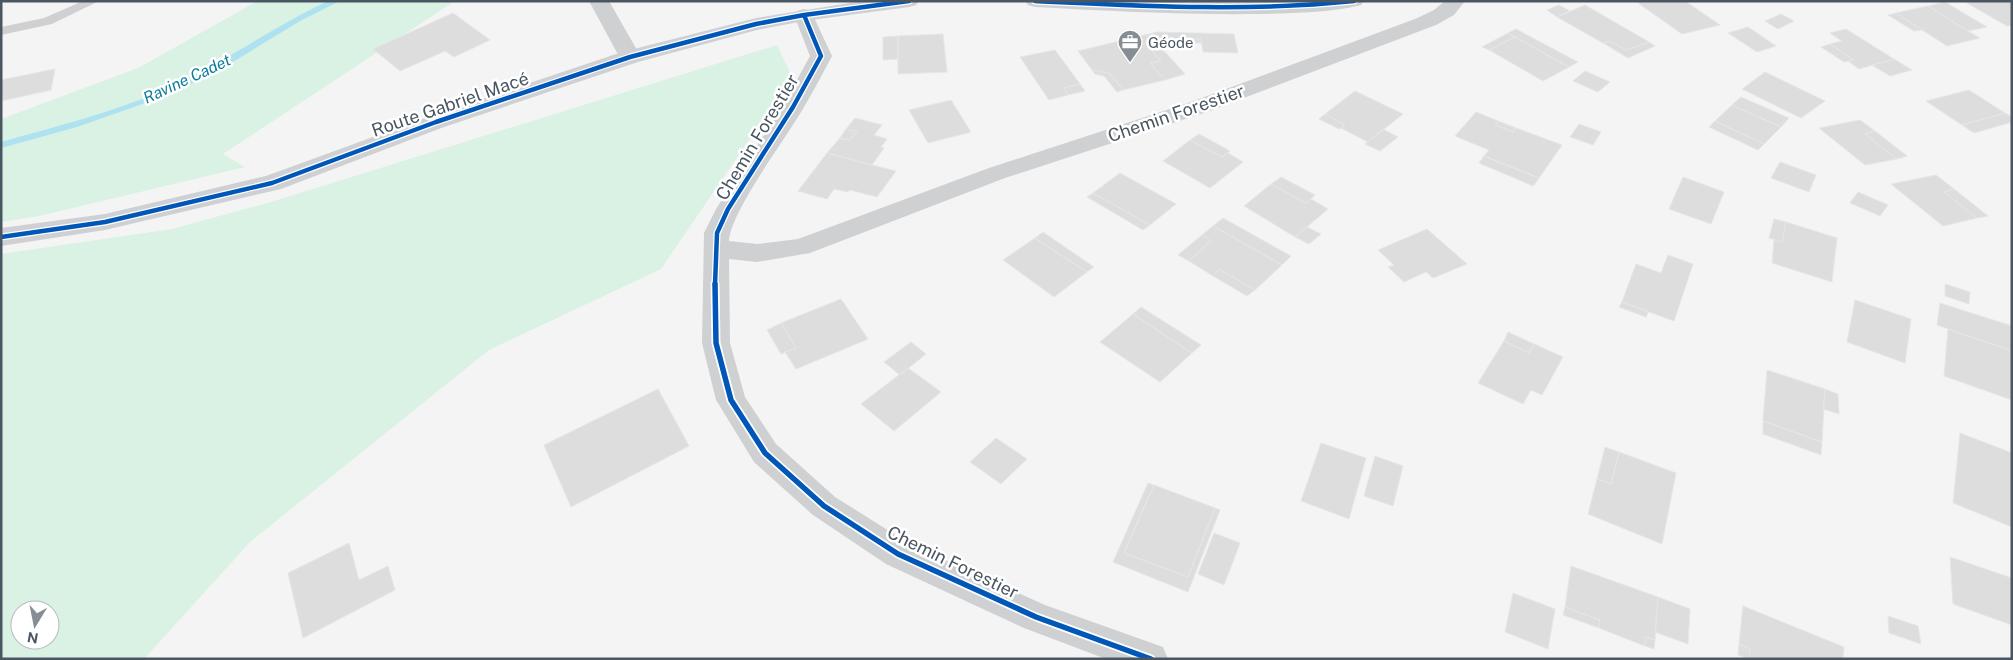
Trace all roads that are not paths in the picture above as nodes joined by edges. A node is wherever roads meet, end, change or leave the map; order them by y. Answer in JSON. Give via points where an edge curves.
{"nodes":[{"id":1,"x":93,"y":1,"type":"edge"},
{"id":2,"x":599,"y":1,"type":"edge"},
{"id":3,"x":909,"y":1,"type":"edge"},
{"id":4,"x":1035,"y":1,"type":"edge"},
{"id":5,"x":1455,"y":1,"type":"edge"},
{"id":6,"x":1345,"y":2,"type":"edge"},
{"id":7,"x":804,"y":15,"type":"junction"},
{"id":8,"x":1,"y":31,"type":"edge"},
{"id":9,"x":630,"y":57,"type":"junction"},
{"id":10,"x":1,"y":237,"type":"edge"},
{"id":11,"x":717,"y":249,"type":"junction"},
{"id":12,"x":1151,"y":659,"type":"edge"}],
"edges":[{"from":1,"to":8,"type":"lane","via":[[48,22]]},
{"from":2,"to":9,"type":"street"},
{"from":3,"to":7,"type":"main road","name":"Route Gabriel Macé"},
{"from":4,"to":6,"type":"main road","via":[[1217,8]]},
{"from":5,"to":11,"type":"street","name":"Chemin Forestier","via":[[1438,16],[1411,28],[1199,106],[997,173],[802,247],[757,253]]},
{"from":7,"to":9,"type":"main road","name":"Route Gabriel Macé","via":[[756,24]]},
{"from":7,"to":11,"type":"street","name":"Chemin Forestier","via":[[821,56],[793,107],[728,209],[718,233]]},
{"from":9,"to":10,"type":"main road","name":"Route Gabriel Macé","via":[[436,122],[272,183],[105,222]]},
{"from":11,"to":12,"type":"street","name":"Chemin Forestier","via":[[716,343],[731,400],[765,453],[824,506],[898,554],[1036,617]]}]}
